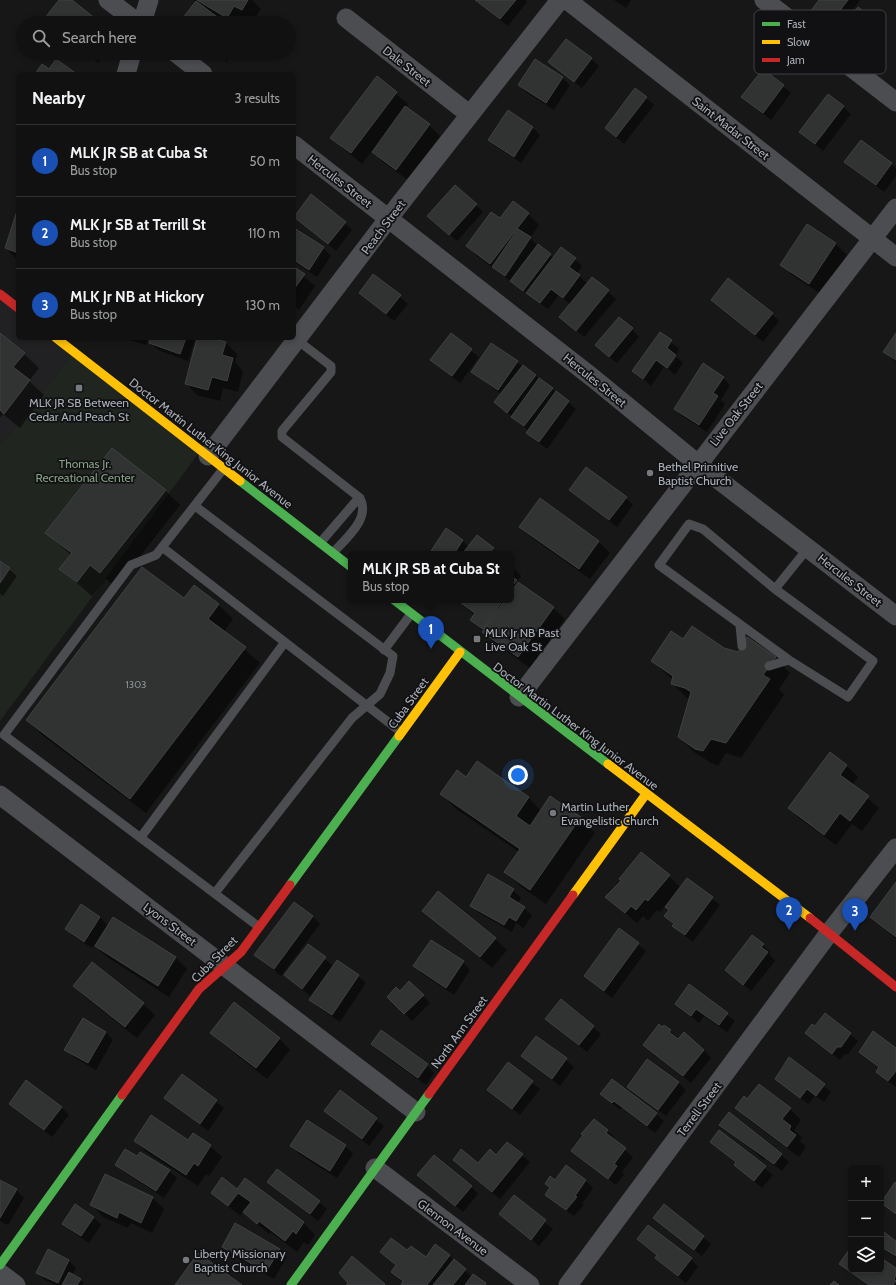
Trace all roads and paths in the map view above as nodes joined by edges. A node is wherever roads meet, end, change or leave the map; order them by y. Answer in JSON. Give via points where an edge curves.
{"nodes":[{"id":1,"x":108,"y":0,"type":"edge"},
{"id":2,"x":149,"y":0,"type":"edge"},
{"id":3,"x":560,"y":0,"type":"edge"},
{"id":4,"x":567,"y":0,"type":"edge"},
{"id":5,"x":764,"y":0,"type":"edge"},
{"id":6,"x":777,"y":10,"type":"edge"},
{"id":7,"x":129,"y":16,"type":"edge"},
{"id":8,"x":144,"y":16,"type":"edge"},
{"id":9,"x":346,"y":18,"type":"dead end"},
{"id":10,"x":130,"y":60,"type":"edge"},
{"id":11,"x":185,"y":60,"type":"edge"},
{"id":12,"x":127,"y":72,"type":"edge"},
{"id":13,"x":200,"y":72,"type":"edge"},
{"id":14,"x":860,"y":74,"type":"edge"},
{"id":15,"x":896,"y":102,"type":"edge"},
{"id":16,"x":469,"y":114,"type":"junction"},
{"id":17,"x":296,"y":147,"type":"edge"},
{"id":18,"x":896,"y":208,"type":"edge"},
{"id":19,"x":388,"y":219,"type":"junction"},
{"id":20,"x":872,"y":238,"type":"junction"},
{"id":21,"x":896,"y":257,"type":"edge"},
{"id":22,"x":0,"y":294,"type":"edge"},
{"id":23,"x":16,"y":306,"type":"edge"},
{"id":24,"x":59,"y":340,"type":"edge"},
{"id":25,"x":297,"y":340,"type":"junction"},
{"id":26,"x":208,"y":456,"type":"junction"},
{"id":27,"x":698,"y":464,"type":"junction"},
{"id":28,"x":224,"y":468,"type":"junction"},
{"id":29,"x":360,"y":498,"type":"junction"},
{"id":30,"x":194,"y":506,"type":"junction"},
{"id":31,"x":320,"y":543,"type":"junction"},
{"id":32,"x":162,"y":547,"type":"junction"},
{"id":33,"x":808,"y":548,"type":"junction"},
{"id":34,"x":333,"y":553,"type":"junction"},
{"id":35,"x":348,"y":565,"type":"edge"},
{"id":36,"x":774,"y":589,"type":"junction"},
{"id":37,"x":398,"y":603,"type":"edge"},
{"id":38,"x":411,"y":614,"type":"junction"},
{"id":39,"x":896,"y":616,"type":"edge"},
{"id":40,"x":740,"y":625,"type":"junction"},
{"id":41,"x":285,"y":642,"type":"junction"},
{"id":42,"x":742,"y":646,"type":"dead end"},
{"id":43,"x":384,"y":650,"type":"junction"},
{"id":44,"x":460,"y":652,"type":"junction"},
{"id":45,"x":789,"y":660,"type":"junction"},
{"id":46,"x":769,"y":666,"type":"dead end"},
{"id":47,"x":518,"y":697,"type":"junction"},
{"id":48,"x":368,"y":706,"type":"junction"},
{"id":49,"x":401,"y":732,"type":"junction"},
{"id":50,"x":646,"y":794,"type":"junction"},
{"id":51,"x":0,"y":795,"type":"edge"},
{"id":52,"x":141,"y":838,"type":"junction"},
{"id":53,"x":896,"y":848,"type":"edge"},
{"id":54,"x":215,"y":894,"type":"junction"},
{"id":55,"x":259,"y":927,"type":"junction"},
{"id":56,"x":829,"y":933,"type":"junction"},
{"id":57,"x":225,"y":966,"type":"junction"},
{"id":58,"x":896,"y":987,"type":"edge"},
{"id":59,"x":416,"y":1112,"type":"junction"},
{"id":60,"x":375,"y":1168,"type":"junction"},
{"id":61,"x":0,"y":1265,"type":"edge"},
{"id":62,"x":0,"y":1273,"type":"edge"},
{"id":63,"x":16,"y":1285,"type":"edge"},
{"id":64,"x":291,"y":1285,"type":"edge"},
{"id":65,"x":530,"y":1285,"type":"edge"},
{"id":66,"x":568,"y":1285,"type":"edge"}],
"edges":[{"from":1,"to":7,"type":"street"},
{"from":2,"to":8,"type":"street"},
{"from":3,"to":16,"type":"street","name":"Peach Street"},
{"from":4,"to":20,"type":"street","name":"Saint Madar Street"},
{"from":5,"to":6,"type":"street"},
{"from":9,"to":16,"type":"street","name":"Dale Street"},
{"from":10,"to":12,"type":"street"},
{"from":11,"to":13,"type":"street"},
{"from":14,"to":15,"type":"street"},
{"from":16,"to":19,"type":"street","name":"Peach Street"},
{"from":17,"to":19,"type":"street","name":"Hercules Street"},
{"from":18,"to":20,"type":"street","name":"Live Oak Street"},
{"from":19,"to":25,"type":"street","name":"Peach Street"},
{"from":19,"to":27,"type":"street","name":"Hercules Street","via":[[593,378]]},
{"from":20,"to":21,"type":"street","name":"Saint Madar Street"},
{"from":20,"to":27,"type":"street","name":"Live Oak Street"},
{"from":22,"to":23,"type":"street"},
{"from":24,"to":26,"type":"street","name":"Doctor Martin Luther King Junior Avenue"},
{"from":25,"to":26,"type":"street","name":"Peach Street"},
{"from":25,"to":29,"type":"lane","via":[[331,366],[331,372],[282,431],[282,436]]},
{"from":26,"to":28,"type":"street","name":"Doctor Martin Luther King Junior Avenue"},
{"from":27,"to":33,"type":"street","name":"Hercules Street"},
{"from":27,"to":47,"type":"street","name":"Live Oak Street"},
{"from":28,"to":30,"type":"lane"},
{"from":28,"to":31,"type":"street","name":"Doctor Martin Luther King Junior Avenue"},
{"from":29,"to":31,"type":"lane"},
{"from":29,"to":34,"type":"lane","via":[[363,502],[360,520]]},
{"from":30,"to":32,"type":"lane"},
{"from":30,"to":43,"type":"lane"},
{"from":31,"to":34,"type":"street","name":"Doctor Martin Luther King Junior Avenue"},
{"from":32,"to":41,"type":"lane"},
{"from":32,"to":52,"type":"lane","via":[[156,555],[131,565],[4,735]]},
{"from":33,"to":36,"type":"lane"},
{"from":33,"to":39,"type":"street","name":"Hercules Street"},
{"from":34,"to":35,"type":"street","name":"Doctor Martin Luther King Junior Avenue"},
{"from":36,"to":40,"type":"lane","via":[[703,529],[689,524],[659,565]]},
{"from":36,"to":45,"type":"lane","via":[[873,661],[848,698]]},
{"from":37,"to":38,"type":"street","name":"Doctor Martin Luther King Junior Avenue"},
{"from":38,"to":43,"type":"lane"},
{"from":38,"to":44,"type":"street","name":"Doctor Martin Luther King Junior Avenue"},
{"from":40,"to":42,"type":"lane"},
{"from":40,"to":45,"type":"lane"},
{"from":41,"to":48,"type":"lane"},
{"from":41,"to":52,"type":"lane"},
{"from":43,"to":48,"type":"lane","via":[[393,656],[390,673],[380,694]]},
{"from":44,"to":47,"type":"street","name":"Doctor Martin Luther King Junior Avenue"},
{"from":44,"to":49,"type":"street","name":"Cuba Street"},
{"from":45,"to":46,"type":"lane"},
{"from":47,"to":50,"type":"street","name":"Doctor Martin Luther King Junior Avenue"},
{"from":48,"to":49,"type":"lane"},
{"from":48,"to":54,"type":"lane","via":[[352,718]]},
{"from":49,"to":55,"type":"street","name":"Cuba Street"},
{"from":50,"to":56,"type":"street","name":"Doctor Martin Luther King Junior Avenue"},
{"from":50,"to":59,"type":"street","name":"North Ann Street"},
{"from":51,"to":57,"type":"street","name":"Lyons Street"},
{"from":52,"to":54,"type":"lane"},
{"from":53,"to":56,"type":"street","name":"Terrell Street"},
{"from":54,"to":55,"type":"lane"},
{"from":55,"to":57,"type":"street","name":"Cuba Street","via":[[240,952]]},
{"from":56,"to":58,"type":"street","name":"Doctor Martin Luther King Junior Avenue"},
{"from":56,"to":66,"type":"street","name":"Terrell Street"},
{"from":57,"to":59,"type":"street","name":"Lyons Street"},
{"from":57,"to":61,"type":"street","name":"Cuba Street","via":[[199,989]]},
{"from":59,"to":60,"type":"street","name":"North Ann Street"},
{"from":60,"to":64,"type":"street","name":"North Ann Street"},
{"from":60,"to":65,"type":"street","name":"Glennon Avenue"},
{"from":62,"to":63,"type":"street"}]}
